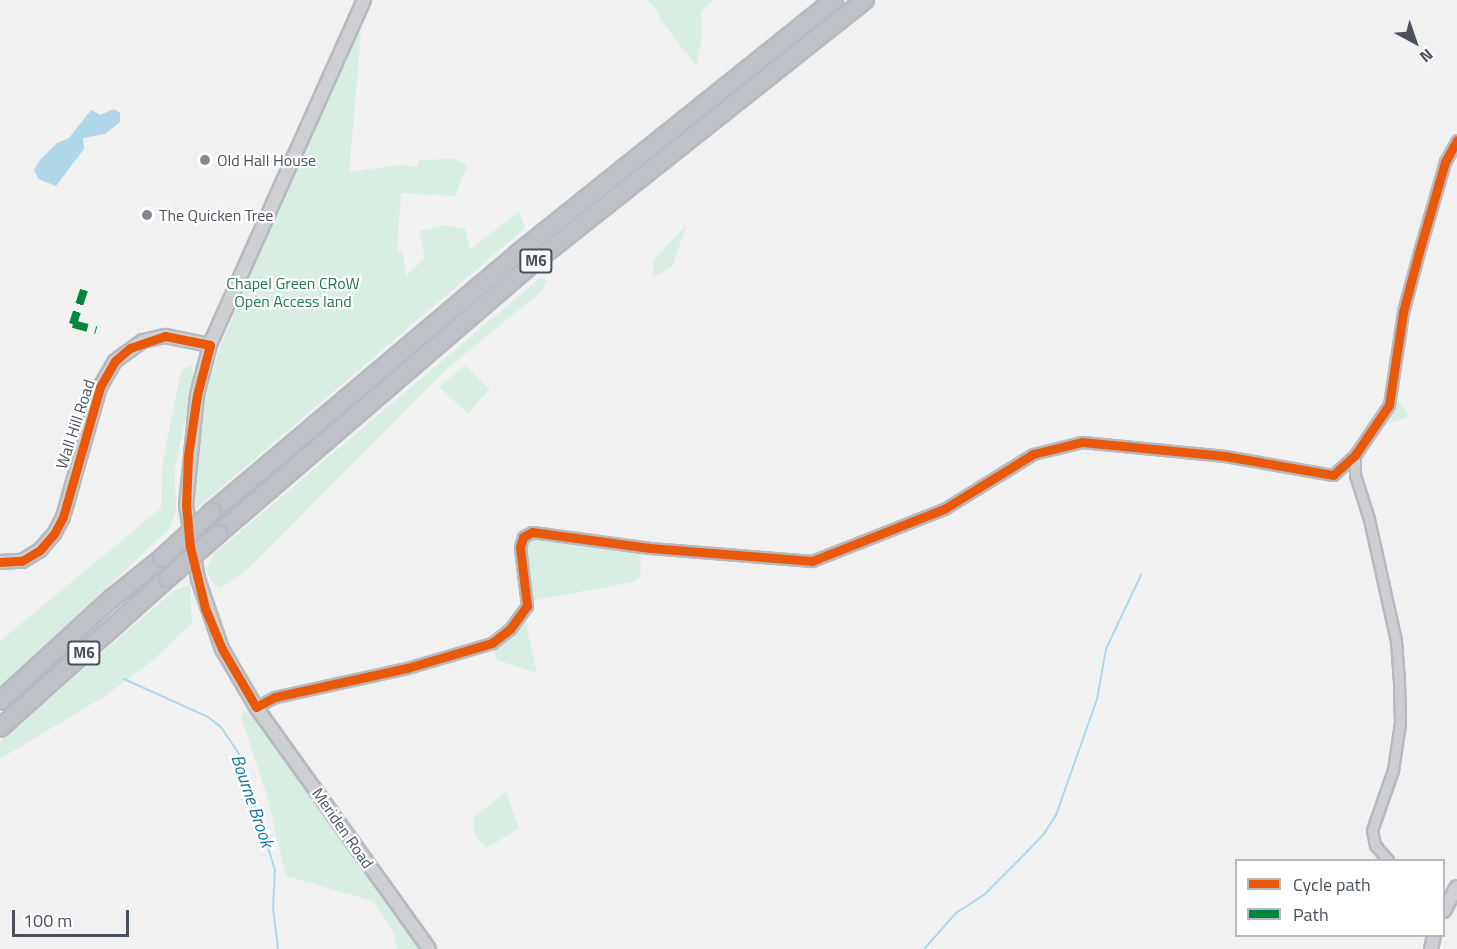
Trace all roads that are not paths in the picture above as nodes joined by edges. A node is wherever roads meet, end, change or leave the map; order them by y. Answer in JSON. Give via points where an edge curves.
{"nodes":[{"id":1,"x":364,"y":0,"type":"edge"},
{"id":2,"x":834,"y":0,"type":"edge"},
{"id":3,"x":865,"y":0,"type":"edge"},
{"id":4,"x":1457,"y":140,"type":"edge"},
{"id":5,"x":210,"y":345,"type":"junction"},
{"id":6,"x":1356,"y":455,"type":"junction"},
{"id":7,"x":1333,"y":475,"type":"junction"},
{"id":8,"x":1355,"y":475,"type":"junction"},
{"id":9,"x":0,"y":562,"type":"edge"},
{"id":10,"x":0,"y":701,"type":"edge"},
{"id":11,"x":256,"y":707,"type":"junction"},
{"id":12,"x":0,"y":728,"type":"edge"},
{"id":13,"x":1386,"y":859,"type":"edge"},
{"id":14,"x":1457,"y":887,"type":"edge"},
{"id":15,"x":1445,"y":908,"type":"edge"},
{"id":16,"x":429,"y":949,"type":"edge"}],
"edges":[{"from":1,"to":5,"type":"main road","name":"Meriden Road"},
{"from":2,"to":10,"type":"highway","number":"M6","bridge":true,"via":[[517,254],[111,598]]},
{"from":3,"to":12,"type":"highway","number":"M6","bridge":true,"via":[[536,261],[218,534]]},
{"from":4,"to":6,"type":"street","via":[[1445,162],[1403,312],[1389,405]]},
{"from":5,"to":9,"type":"main road","name":"Wall Hill Road","via":[[165,336],[137,344],[115,361],[100,387],[63,517],[54,534],[40,550],[22,561]]},
{"from":5,"to":11,"type":"main road","name":"Meriden Road","via":[[197,394],[188,456],[186,505],[190,547],[205,608],[222,649]]},
{"from":6,"to":7,"type":"street"},
{"from":6,"to":8,"type":"street"},
{"from":7,"to":8,"type":"street"},
{"from":7,"to":11,"type":"street","via":[[1225,456],[1082,442],[1033,454],[1009,465],[944,508],[812,561],[673,550],[532,532],[523,537],[520,547],[527,606],[510,629],[492,643],[407,668],[275,697]]},
{"from":8,"to":13,"type":"street","via":[[1369,519],[1398,672],[1400,723],[1393,770],[1372,830],[1375,845]]},
{"from":11,"to":16,"type":"main road","name":"Meriden Road"},
{"from":14,"to":15,"type":"main road"}]}
